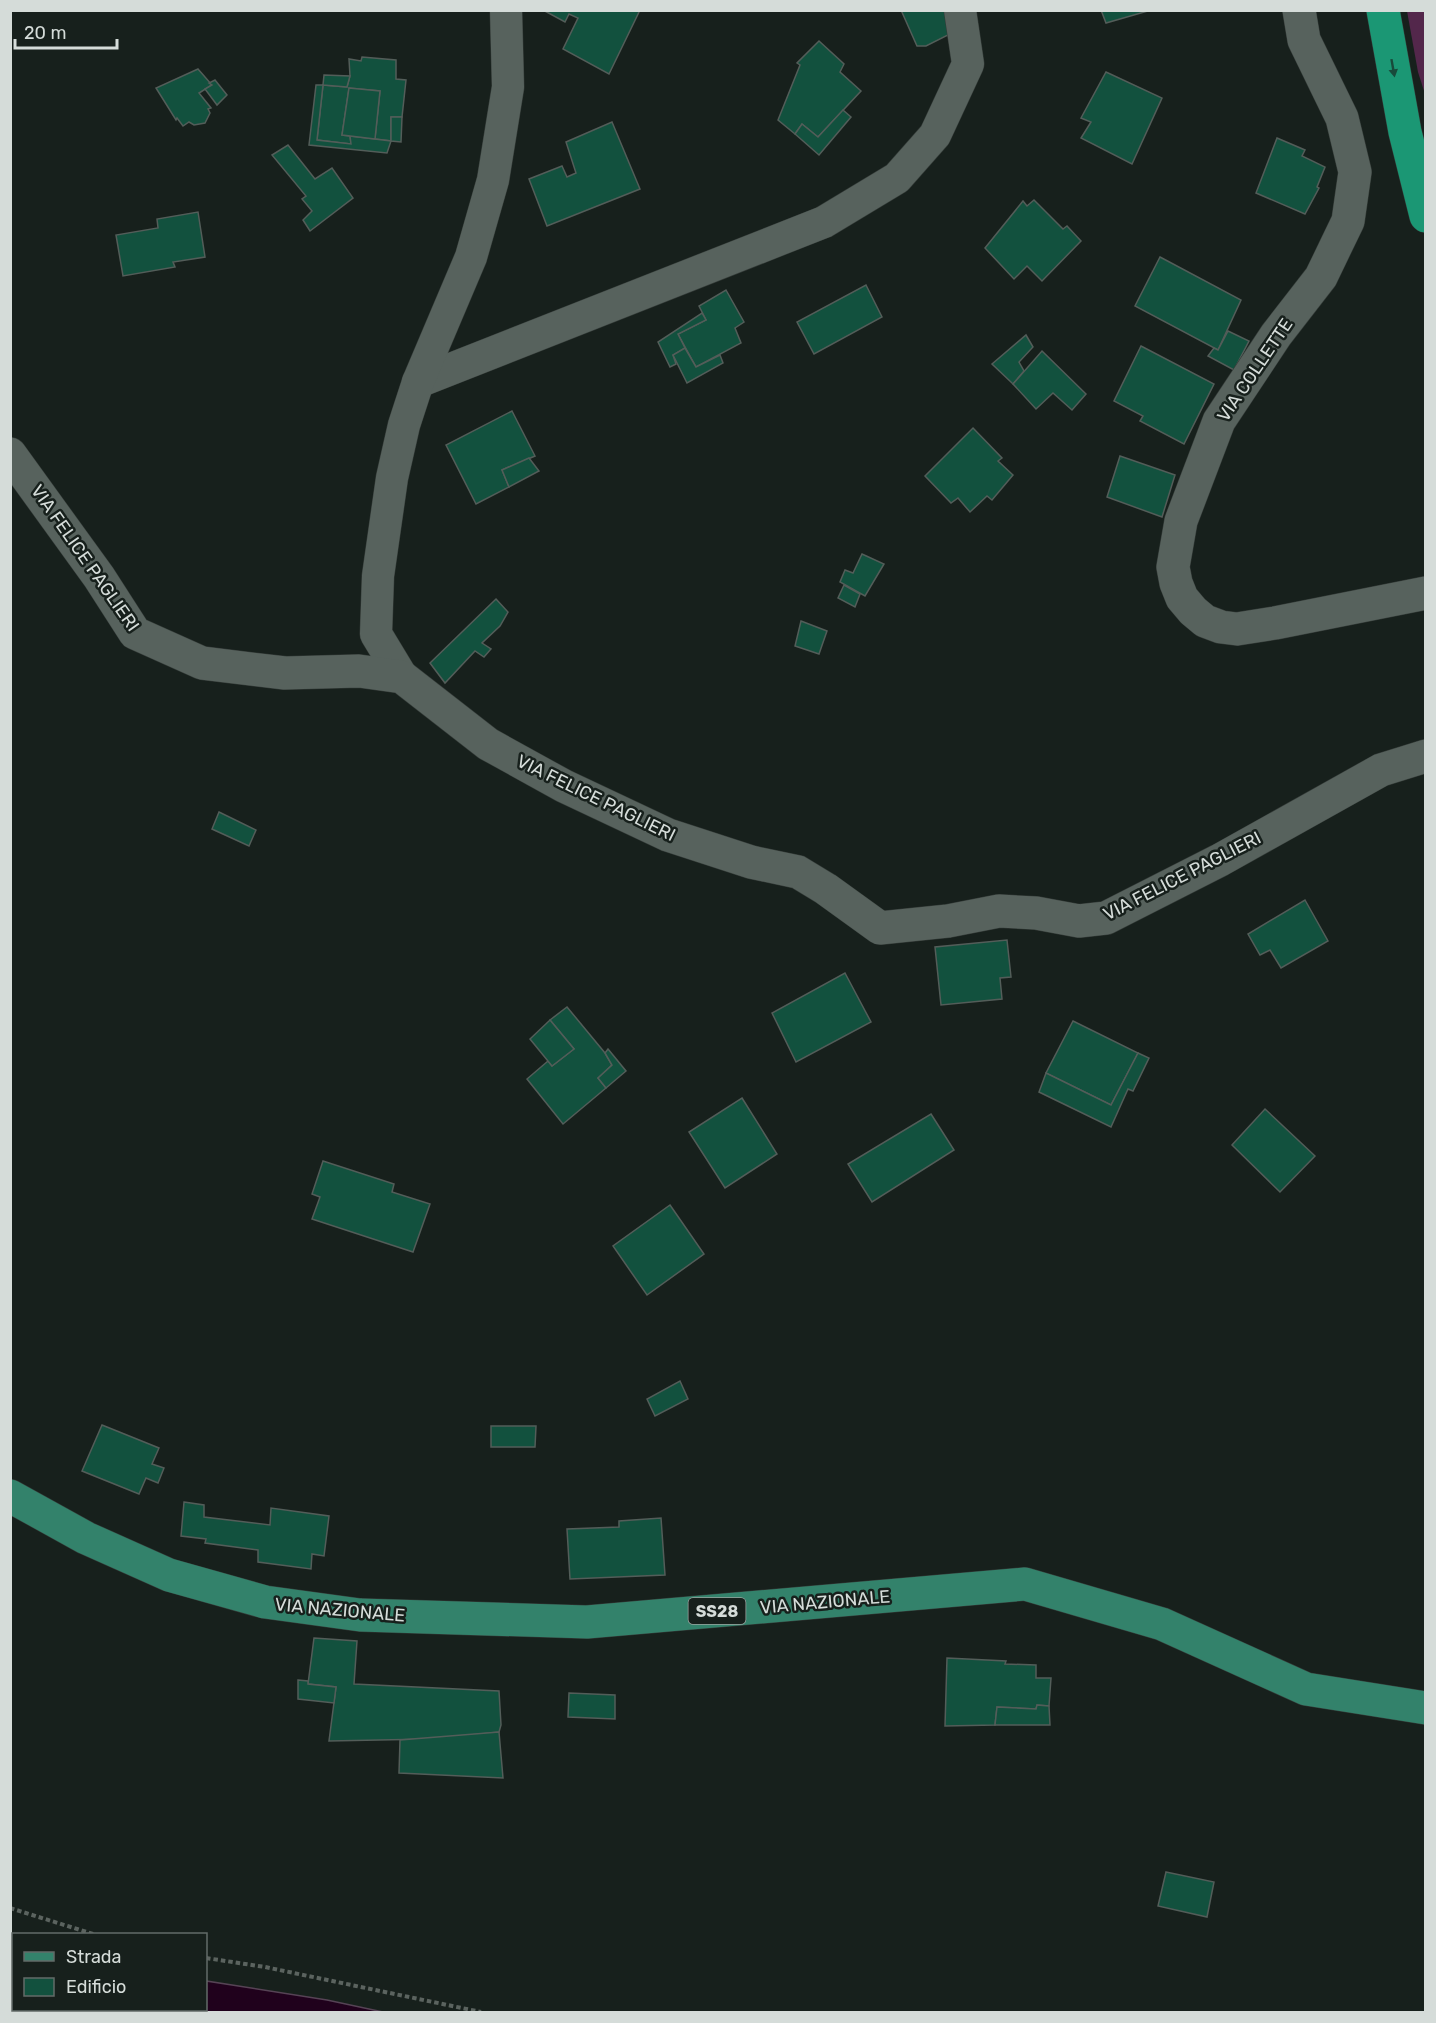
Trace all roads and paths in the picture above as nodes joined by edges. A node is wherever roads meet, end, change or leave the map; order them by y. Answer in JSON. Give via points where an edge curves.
{"nodes":[{"id":1,"x":506,"y":10,"type":"edge"},
{"id":2,"x":960,"y":10,"type":"edge"},
{"id":3,"x":1299,"y":10,"type":"edge"},
{"id":4,"x":1383,"y":10,"type":"edge"},
{"id":5,"x":1425,"y":216,"type":"edge"},
{"id":6,"x":418,"y":382,"type":"junction"},
{"id":7,"x":10,"y":454,"type":"edge"},
{"id":8,"x":1425,"y":593,"type":"edge"},
{"id":9,"x":402,"y":677,"type":"junction"},
{"id":10,"x":1425,"y":756,"type":"edge"},
{"id":11,"x":10,"y":1496,"type":"edge"},
{"id":12,"x":1425,"y":1708,"type":"edge"},
{"id":13,"x":10,"y":1908,"type":"edge"},
{"id":14,"x":87,"y":1933,"type":"edge"},
{"id":15,"x":207,"y":1958,"type":"edge"},
{"id":16,"x":481,"y":2013,"type":"edge"}],
"edges":[{"from":1,"to":6,"type":"street","via":[[508,87],[493,180],[471,257]]},
{"from":2,"to":6,"type":"street","via":[[968,64],[935,135],[897,178],[824,222]]},
{"from":3,"to":8,"type":"street","name":"VIA COLLETTE","via":[[1304,40],[1342,118],[1355,171],[1348,221],[1322,278],[1276,335],[1219,421],[1181,521],[1173,567],[1176,583],[1192,611],[1221,627],[1237,629]]},
{"from":4,"to":5,"type":"highway","one_way":true},
{"from":6,"to":9,"type":"street","via":[[392,478],[378,576],[376,634]]},
{"from":7,"to":9,"type":"street","name":"VIA FELICE PAGLIERI","via":[[135,633],[202,663],[285,673],[359,671]]},
{"from":9,"to":10,"type":"street","name":"VIA FELICE PAGLIERI","via":[[488,744],[564,786],[668,836],[798,872],[880,928],[999,911],[1079,921],[1106,918],[1381,770]]},
{"from":11,"to":12,"type":"main road","name":"VIA NAZIONALE","number":"SS28","via":[[86,1538],[170,1575],[265,1602],[360,1615],[587,1622],[1025,1584],[1162,1624],[1306,1689]]},
{"from":13,"to":14,"type":"path"},
{"from":15,"to":16,"type":"path"}]}
